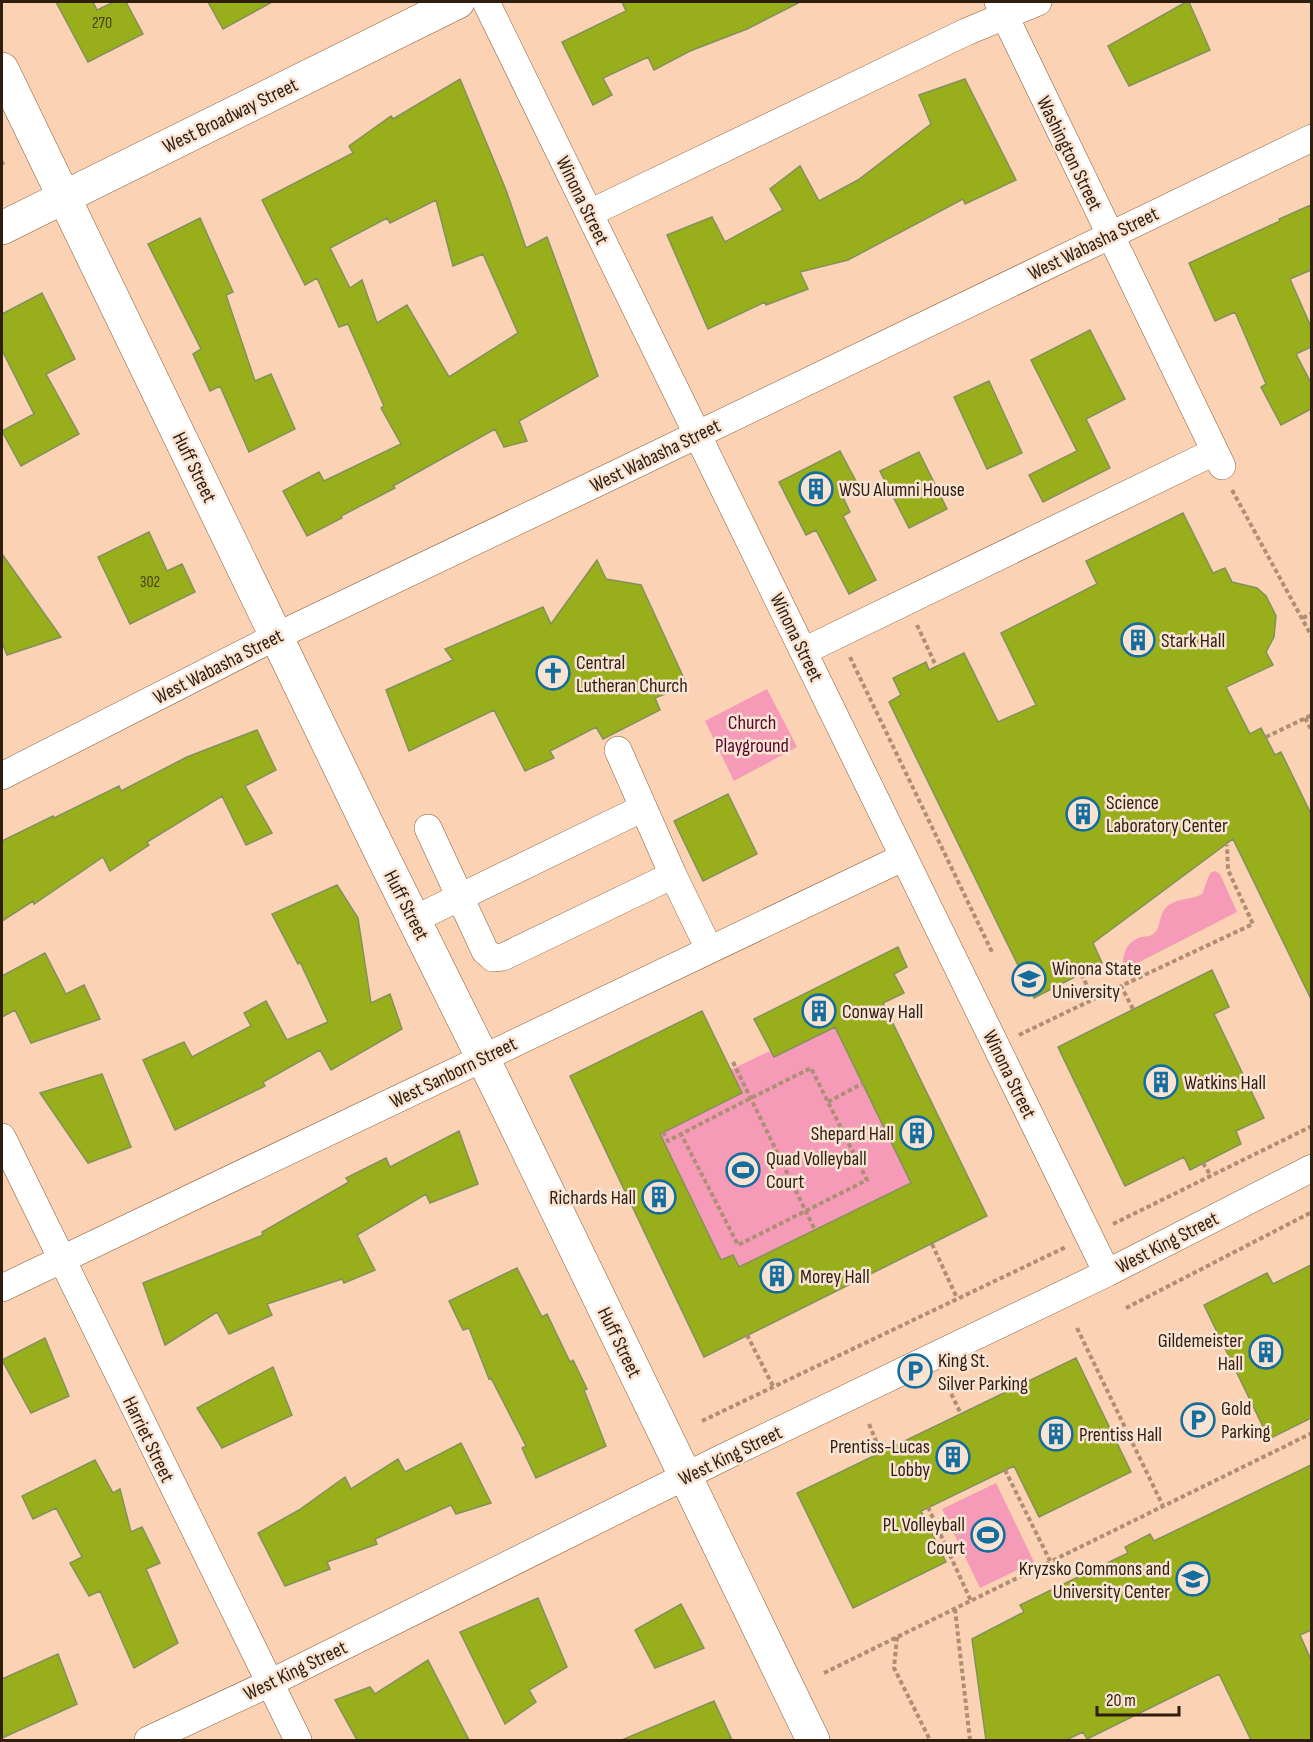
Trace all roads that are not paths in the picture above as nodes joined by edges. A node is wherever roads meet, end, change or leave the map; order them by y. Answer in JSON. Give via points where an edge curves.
{"nodes":[{"id":1,"x":458,"y":2,"type":"edge"},
{"id":2,"x":486,"y":2,"type":"edge"},
{"id":3,"x":1038,"y":2,"type":"edge"},
{"id":4,"x":1001,"y":9,"type":"edge"},
{"id":5,"x":2,"y":69,"type":"edge"},
{"id":6,"x":1311,"y":138,"type":"edge"},
{"id":7,"x":64,"y":198,"type":"junction"},
{"id":8,"x":590,"y":213,"type":"junction"},
{"id":9,"x":2,"y":228,"type":"edge"},
{"id":10,"x":1109,"y":235,"type":"junction"},
{"id":11,"x":697,"y":435,"type":"junction"},
{"id":12,"x":277,"y":636,"type":"junction"},
{"id":13,"x":804,"y":651,"type":"junction"},
{"id":14,"x":618,"y":750,"type":"dead end"},
{"id":15,"x":2,"y":776,"type":"edge"},
{"id":16,"x":643,"y":808,"type":"junction"},
{"id":17,"x":428,"y":828,"type":"dead end"},
{"id":18,"x":904,"y":857,"type":"junction"},
{"id":19,"x":673,"y":875,"type":"junction"},
{"id":20,"x":459,"y":898,"type":"junction"},
{"id":21,"x":415,"y":919,"type":"junction"},
{"id":22,"x":709,"y":949,"type":"junction"},
{"id":23,"x":483,"y":1058,"type":"junction"},
{"id":24,"x":2,"y":1137,"type":"edge"},
{"id":25,"x":1311,"y":1168,"type":"edge"},
{"id":26,"x":60,"y":1258,"type":"junction"},
{"id":27,"x":1107,"y":1273,"type":"junction"},
{"id":28,"x":2,"y":1288,"type":"edge"},
{"id":29,"x":685,"y":1477,"type":"junction"},
{"id":30,"x":270,"y":1683,"type":"junction"},
{"id":31,"x":148,"y":1740,"type":"edge"},
{"id":32,"x":298,"y":1740,"type":"edge"},
{"id":33,"x":813,"y":1740,"type":"edge"}],
"edges":[{"from":1,"to":7,"type":"main road","name":"West Broadway Street"},
{"from":2,"to":8,"type":"street","name":"Winona Street"},
{"from":3,"to":4,"type":"street"},
{"from":4,"to":8,"type":"street","via":[[966,32]]},
{"from":4,"to":10,"type":"street","name":"Washington Street"},
{"from":5,"to":7,"type":"main road","name":"Huff Street"},
{"from":6,"to":10,"type":"street","name":"West Wabasha Street"},
{"from":7,"to":9,"type":"main road","name":"West Broadway Street"},
{"from":7,"to":12,"type":"main road","name":"Huff Street"},
{"from":8,"to":11,"type":"street","name":"Winona Street"},
{"from":10,"to":11,"type":"street","name":"West Wabasha Street"},
{"from":10,"to":13,"type":"street","name":"Washington Street","via":[[1222,468]]},
{"from":11,"to":12,"type":"street","name":"West Wabasha Street"},
{"from":11,"to":13,"type":"street","name":"Winona Street"},
{"from":12,"to":15,"type":"street","name":"West Wabasha Street"},
{"from":12,"to":21,"type":"main road","name":"Huff Street"},
{"from":13,"to":18,"type":"street","name":"Winona Street"},
{"from":14,"to":16,"type":"street"},
{"from":16,"to":19,"type":"street"},
{"from":16,"to":20,"type":"street"},
{"from":17,"to":20,"type":"street"},
{"from":18,"to":22,"type":"street","name":"West Sanborn Street"},
{"from":18,"to":27,"type":"street","name":"Winona Street"},
{"from":19,"to":20,"type":"street","via":[[503,957],[493,958],[485,951]]},
{"from":19,"to":22,"type":"street"},
{"from":20,"to":21,"type":"street"},
{"from":21,"to":23,"type":"main road","name":"Huff Street"},
{"from":22,"to":23,"type":"street","name":"West Sanborn Street"},
{"from":23,"to":26,"type":"street","name":"West Sanborn Street"},
{"from":23,"to":29,"type":"main road","name":"Huff Street"},
{"from":24,"to":26,"type":"street","name":"Harriet Street"},
{"from":25,"to":27,"type":"street","name":"West King Street"},
{"from":26,"to":28,"type":"street","name":"West Sanborn Street"},
{"from":26,"to":30,"type":"street","name":"Harriet Street"},
{"from":27,"to":29,"type":"street","name":"West King Street"},
{"from":29,"to":30,"type":"street","name":"West King Street"},
{"from":29,"to":33,"type":"main road","name":"Huff Street"},
{"from":30,"to":31,"type":"street","name":"West King Street"},
{"from":30,"to":32,"type":"street","name":"Harriet Street"}]}
